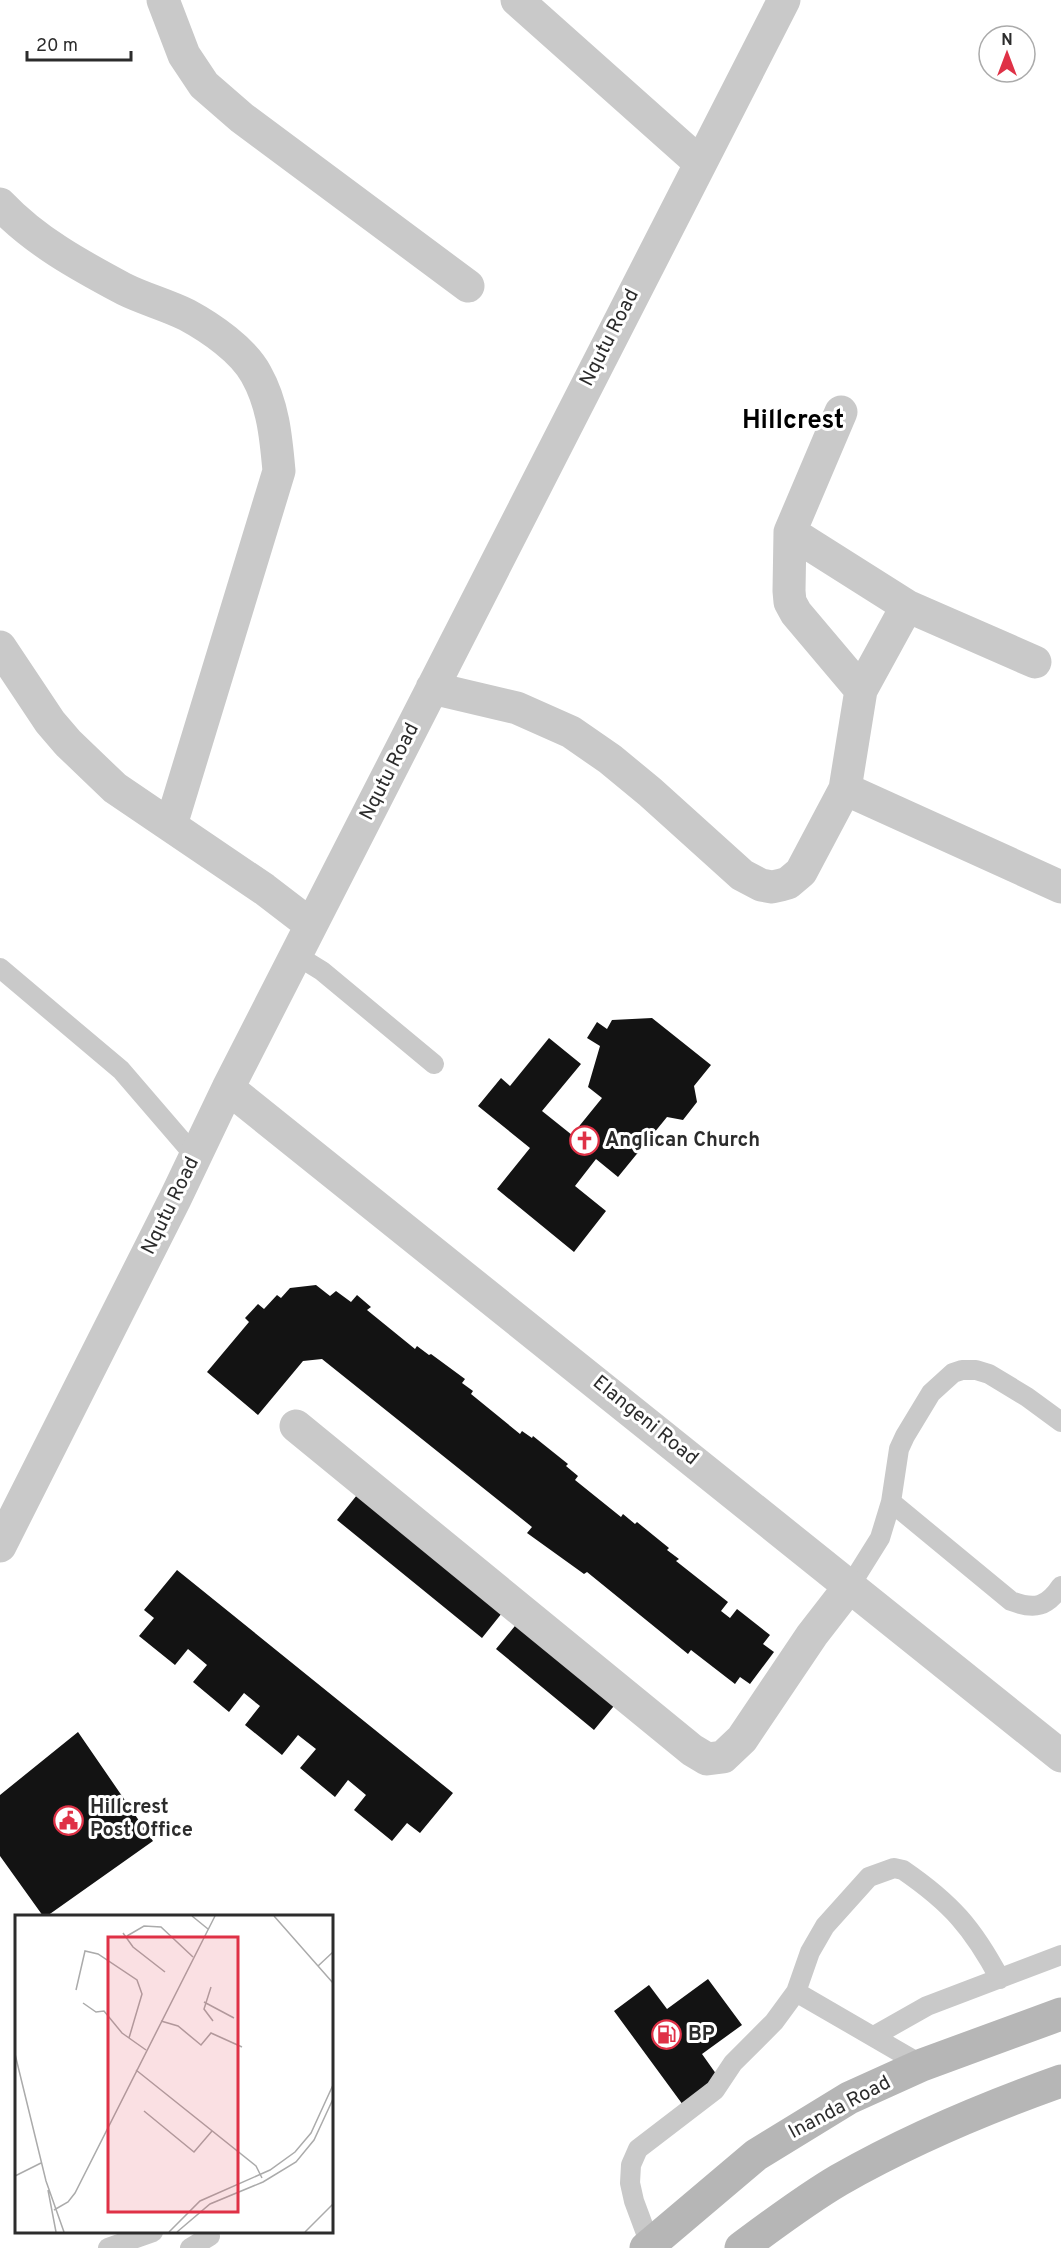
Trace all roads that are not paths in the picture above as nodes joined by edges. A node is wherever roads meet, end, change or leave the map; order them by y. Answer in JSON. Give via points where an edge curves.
{"nodes":[{"id":1,"x":163,"y":0,"type":"edge"},
{"id":2,"x":517,"y":0,"type":"edge"},
{"id":3,"x":784,"y":0,"type":"edge"},
{"id":4,"x":700,"y":163,"type":"junction"},
{"id":5,"x":0,"y":204,"type":"edge"},
{"id":6,"x":468,"y":286,"type":"dead end"},
{"id":7,"x":841,"y":412,"type":"dead end"},
{"id":8,"x":790,"y":532,"type":"junction"},
{"id":9,"x":907,"y":606,"type":"junction"},
{"id":10,"x":0,"y":647,"type":"edge"},
{"id":11,"x":1035,"y":662,"type":"dead end"},
{"id":12,"x":432,"y":688,"type":"junction"},
{"id":13,"x":861,"y":690,"type":"junction"},
{"id":14,"x":845,"y":789,"type":"junction"},
{"id":15,"x":171,"y":825,"type":"junction"},
{"id":16,"x":1061,"y":887,"type":"edge"},
{"id":17,"x":311,"y":926,"type":"junction"},
{"id":18,"x":296,"y":955,"type":"junction"},
{"id":19,"x":0,"y":968,"type":"edge"},
{"id":20,"x":434,"y":1064,"type":"dead end"},
{"id":21,"x":228,"y":1088,"type":"junction"},
{"id":22,"x":195,"y":1156,"type":"junction"},
{"id":23,"x":1061,"y":1422,"type":"edge"},
{"id":24,"x":296,"y":1425,"type":"dead end"},
{"id":25,"x":891,"y":1502,"type":"junction"},
{"id":26,"x":0,"y":1546,"type":"edge"},
{"id":27,"x":850,"y":1586,"type":"junction"},
{"id":28,"x":1061,"y":1586,"type":"edge"},
{"id":29,"x":1061,"y":1756,"type":"edge"},
{"id":30,"x":1061,"y":1956,"type":"edge"},
{"id":31,"x":1000,"y":1979,"type":"junction"},
{"id":32,"x":796,"y":1992,"type":"junction"},
{"id":33,"x":1061,"y":2014,"type":"edge"},
{"id":34,"x":874,"y":2036,"type":"junction"},
{"id":35,"x":922,"y":2065,"type":"junction"},
{"id":36,"x":1061,"y":2081,"type":"edge"},
{"id":37,"x":152,"y":2238,"type":"edge"},
{"id":38,"x":212,"y":2238,"type":"edge"},
{"id":39,"x":648,"y":2246,"type":"edge"},
{"id":40,"x":108,"y":2248,"type":"edge"},
{"id":41,"x":190,"y":2248,"type":"edge"},
{"id":42,"x":741,"y":2248,"type":"edge"}],
"edges":[{"from":1,"to":6,"type":"street","via":[[184,55],[204,85],[242,118]]},
{"from":2,"to":4,"type":"street"},
{"from":3,"to":4,"type":"street","name":"Nqutu Road"},
{"from":4,"to":12,"type":"street","name":"Nqutu Road"},
{"from":5,"to":15,"type":"street","via":[[45,244],[126,290],[188,315],[218,336],[255,371],[266,393],[279,471]]},
{"from":7,"to":8,"type":"street"},
{"from":8,"to":9,"type":"street"},
{"from":8,"to":13,"type":"street","via":[[788,584],[792,606]]},
{"from":9,"to":11,"type":"street"},
{"from":9,"to":13,"type":"street"},
{"from":10,"to":15,"type":"street","via":[[68,743],[115,788]]},
{"from":12,"to":14,"type":"street","via":[[517,708],[571,732],[610,759],[742,875],[760,885],[788,883],[801,872]]},
{"from":12,"to":17,"type":"street","name":"Nqutu Road"},
{"from":13,"to":14,"type":"street"},
{"from":14,"to":16,"type":"street"},
{"from":15,"to":17,"type":"street"},
{"from":17,"to":18,"type":"street","name":"Nqutu Road"},
{"from":18,"to":20,"type":"lane","via":[[322,971]]},
{"from":18,"to":21,"type":"street","name":"Nqutu Road"},
{"from":19,"to":22,"type":"lane","via":[[121,1070]]},
{"from":21,"to":22,"type":"street","name":"Nqutu Road"},
{"from":21,"to":27,"type":"street","name":"Elangeni Road"},
{"from":22,"to":26,"type":"street","name":"Nqutu Road"},
{"from":23,"to":25,"type":"lane","via":[[989,1374],[976,1370],[954,1373],[931,1393],[899,1449]]},
{"from":24,"to":27,"type":"street","via":[[692,1750],[707,1758],[723,1757],[742,1740]]},
{"from":25,"to":27,"type":"lane","via":[[880,1538]]},
{"from":25,"to":28,"type":"lane","via":[[1011,1601],[1036,1606],[1053,1597]]},
{"from":27,"to":29,"type":"street","name":"Elangeni Road"},
{"from":30,"to":31,"type":"lane"},
{"from":31,"to":32,"type":"lane","via":[[971,1930],[951,1908],[903,1870],[894,1868],[869,1877],[825,1926],[810,1952]]},
{"from":31,"to":34,"type":"lane","via":[[927,2006]]},
{"from":32,"to":34,"type":"lane"},
{"from":32,"to":39,"type":"lane","via":[[774,2022],[733,2063],[715,2090],[638,2149],[631,2165],[630,2182]]},
{"from":33,"to":35,"type":"main road","name":"Inanda Road"},
{"from":34,"to":35,"type":"lane"},
{"from":35,"to":39,"type":"main road","name":"Inanda Road","via":[[849,2098],[756,2156]]},
{"from":36,"to":42,"type":"main road","via":[[1001,2102],[837,2181]]},
{"from":37,"to":40,"type":"lane"},
{"from":38,"to":41,"type":"lane"}]}
